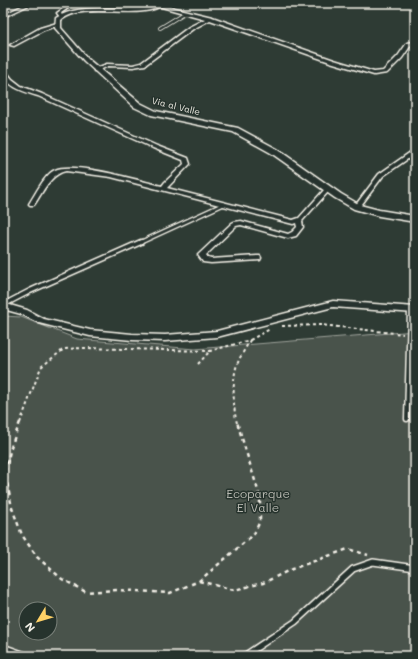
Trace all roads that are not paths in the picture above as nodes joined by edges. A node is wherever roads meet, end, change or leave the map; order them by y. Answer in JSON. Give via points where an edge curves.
{"nodes":[{"id":1,"x":31,"y":3,"type":"edge"},
{"id":2,"x":61,"y":3,"type":"edge"},
{"id":3,"x":161,"y":4,"type":"edge"},
{"id":4,"x":186,"y":12,"type":"junction"},
{"id":5,"x":7,"y":14,"type":"dead end"},
{"id":6,"x":60,"y":16,"type":"junction"},
{"id":7,"x":210,"y":18,"type":"junction"},
{"id":8,"x":57,"y":24,"type":"junction"},
{"id":9,"x":160,"y":28,"type":"dead end"},
{"id":10,"x":415,"y":43,"type":"edge"},
{"id":11,"x":12,"y":45,"type":"dead end"},
{"id":12,"x":96,"y":70,"type":"junction"},
{"id":13,"x":3,"y":71,"type":"edge"},
{"id":14,"x":415,"y":151,"type":"edge"},
{"id":15,"x":164,"y":188,"type":"junction"},
{"id":16,"x":329,"y":190,"type":"junction"},
{"id":17,"x":32,"y":204,"type":"dead end"},
{"id":18,"x":224,"y":204,"type":"junction"},
{"id":19,"x":357,"y":207,"type":"junction"},
{"id":20,"x":415,"y":219,"type":"edge"},
{"id":21,"x":299,"y":221,"type":"junction"},
{"id":22,"x":257,"y":258,"type":"dead end"},
{"id":23,"x":3,"y":306,"type":"edge"},
{"id":24,"x":412,"y":310,"type":"edge"},
{"id":25,"x":408,"y":419,"type":"dead end"},
{"id":26,"x":415,"y":568,"type":"edge"},
{"id":27,"x":3,"y":647,"type":"edge"},
{"id":28,"x":28,"y":656,"type":"edge"},
{"id":29,"x":244,"y":656,"type":"edge"}],
"edges":[{"from":1,"to":5,"type":"street"},
{"from":2,"to":6,"type":"street","via":[[66,8],[59,13]]},
{"from":3,"to":4,"type":"street"},
{"from":3,"to":6,"type":"main road","via":[[136,8],[92,7],[70,11]]},
{"from":4,"to":7,"type":"street"},
{"from":4,"to":9,"type":"lane"},
{"from":6,"to":8,"type":"main road"},
{"from":7,"to":10,"type":"street","via":[[374,74],[385,72],[409,44]]},
{"from":7,"to":12,"type":"street","via":[[191,28],[143,64],[107,65]]},
{"from":8,"to":11,"type":"street"},
{"from":8,"to":12,"type":"main road","name":"Via al Valle","via":[[73,46]]},
{"from":12,"to":16,"type":"main road","name":"Via al Valle","via":[[137,105],[154,113],[235,130],[274,151]]},
{"from":13,"to":15,"type":"street","via":[[21,89],[186,159],[187,164]]},
{"from":14,"to":19,"type":"street","via":[[381,175]]},
{"from":15,"to":17,"type":"street","via":[[111,174],[66,169],[51,175]]},
{"from":15,"to":18,"type":"street"},
{"from":16,"to":19,"type":"main road","name":"Via al Valle"},
{"from":16,"to":21,"type":"street"},
{"from":18,"to":21,"type":"street","via":[[290,222]]},
{"from":18,"to":23,"type":"lane","via":[[30,291]]},
{"from":19,"to":20,"type":"main road","name":"Via al Valle"},
{"from":21,"to":22,"type":"street","via":[[300,227],[290,236],[241,223],[234,224],[202,255],[211,261]]},
{"from":23,"to":24,"type":"street","via":[[42,321],[90,333],[165,338],[217,334],[333,304]]},
{"from":24,"to":25,"type":"lane","via":[[409,335]]},
{"from":26,"to":29,"type":"lane","via":[[372,562],[353,569],[294,622]]},
{"from":27,"to":28,"type":"lane"}]}
